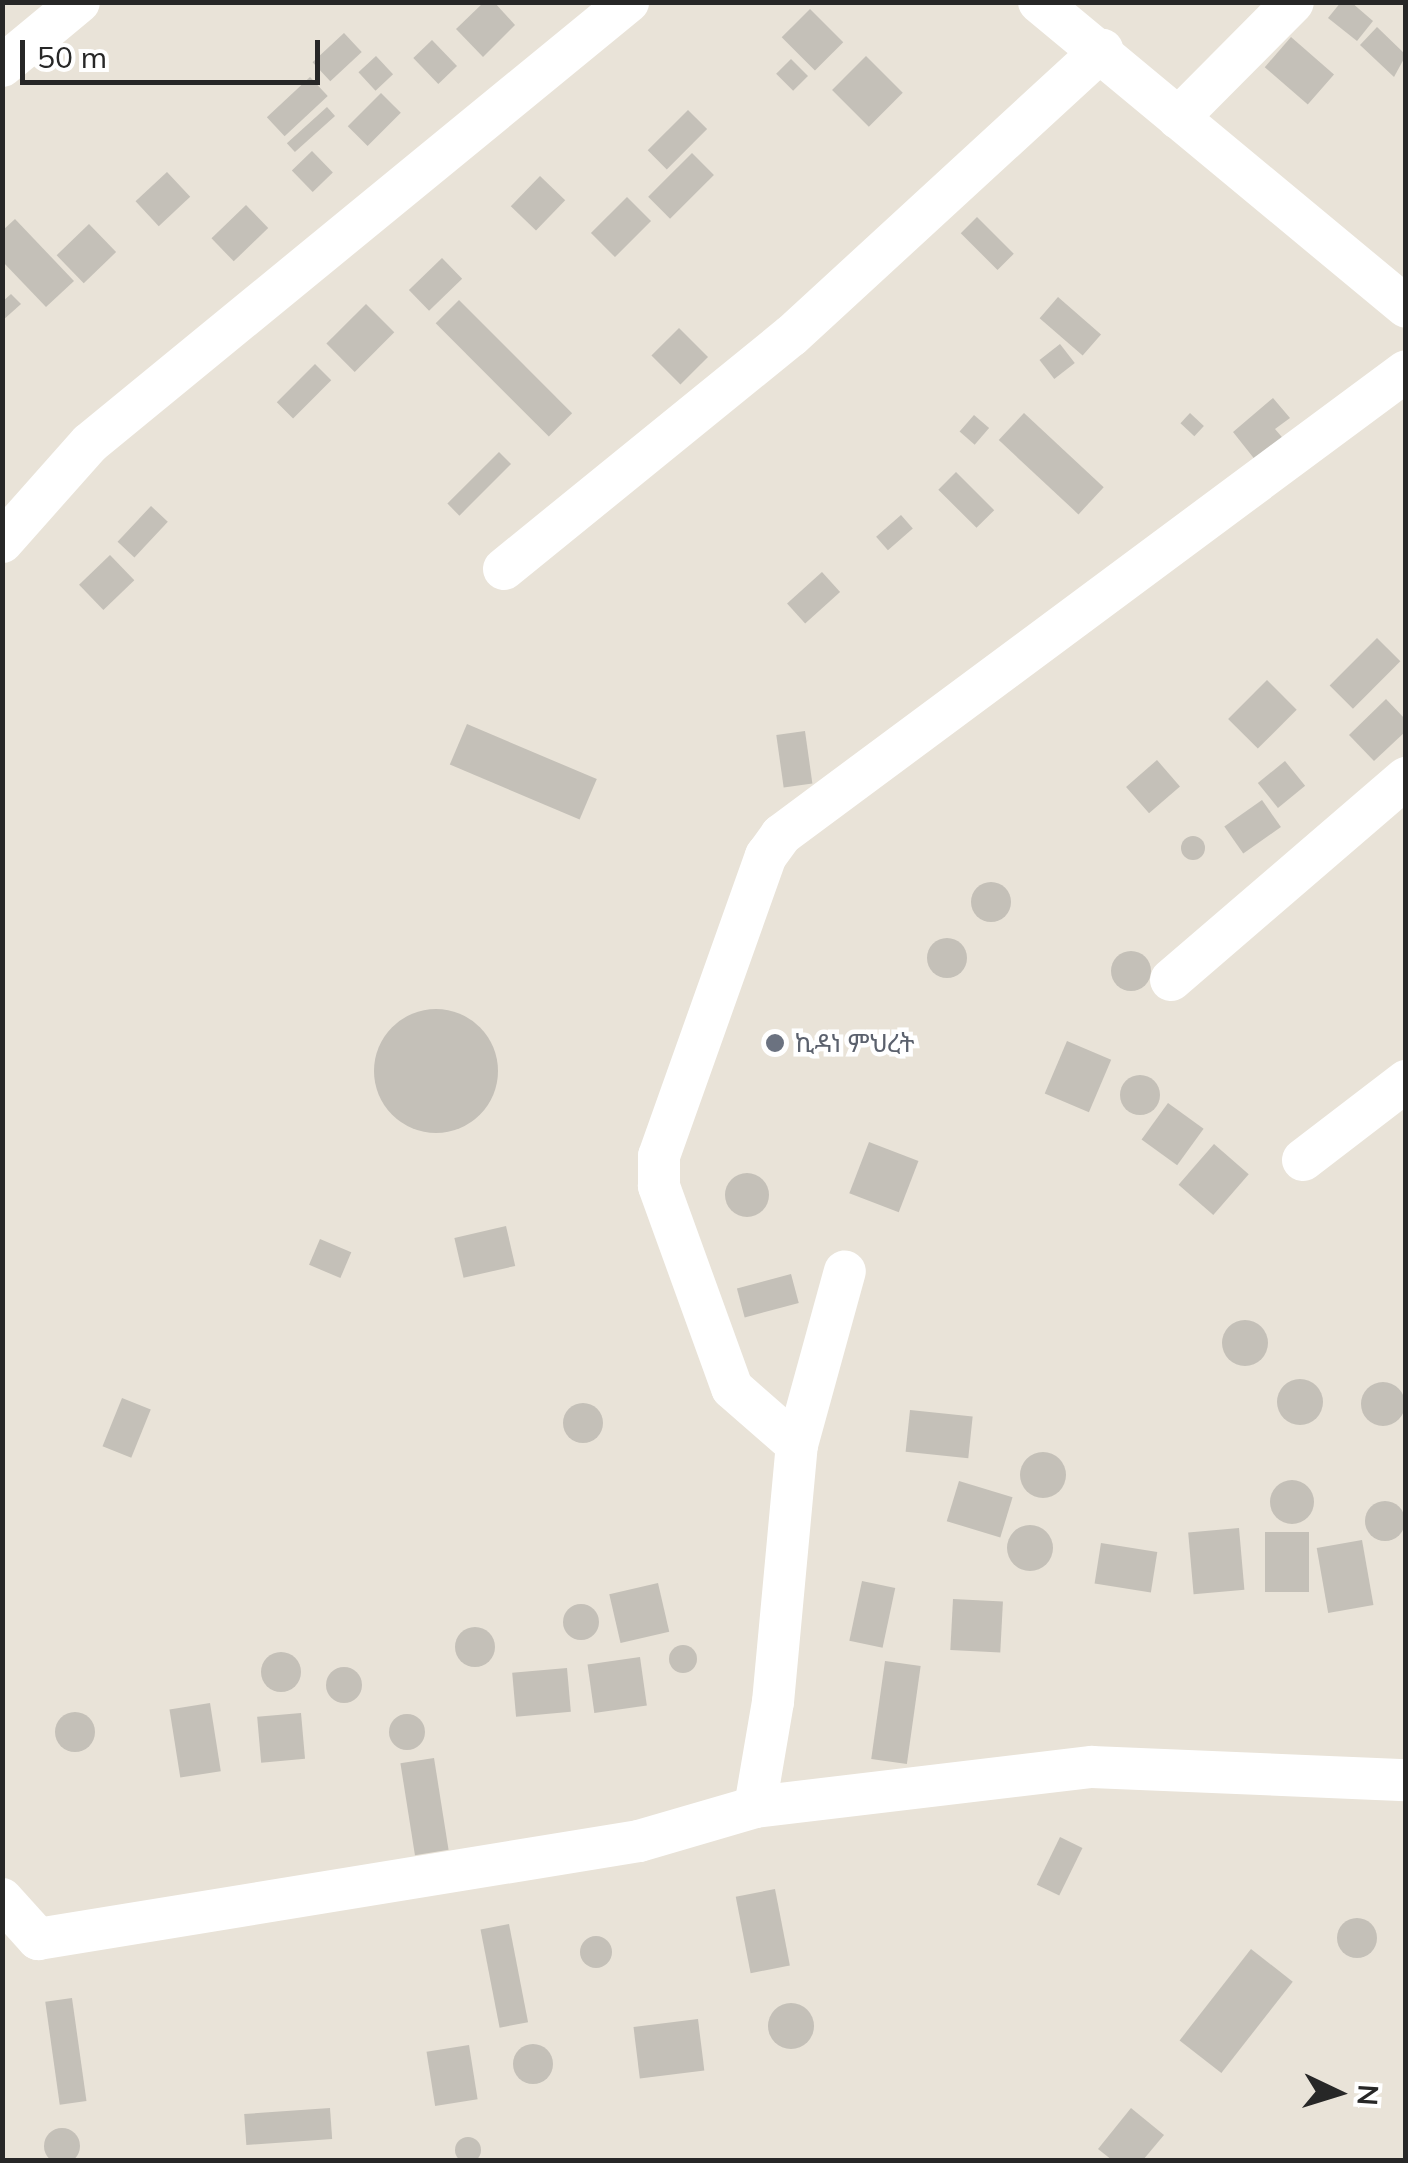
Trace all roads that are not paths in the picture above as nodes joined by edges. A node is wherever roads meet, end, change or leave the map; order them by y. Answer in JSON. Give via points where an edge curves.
{"nodes":[{"id":1,"x":79,"y":2,"type":"edge"},
{"id":2,"x":628,"y":2,"type":"edge"},
{"id":3,"x":1039,"y":2,"type":"edge"},
{"id":4,"x":1292,"y":2,"type":"edge"},
{"id":5,"x":1102,"y":50,"type":"junction"},
{"id":6,"x":2,"y":66,"type":"edge"},
{"id":7,"x":1178,"y":118,"type":"junction"},
{"id":8,"x":1406,"y":307,"type":"edge"},
{"id":9,"x":1406,"y":371,"type":"edge"},
{"id":10,"x":2,"y":542,"type":"edge"},
{"id":11,"x":504,"y":569,"type":"dead end"},
{"id":12,"x":1406,"y":778,"type":"edge"},
{"id":13,"x":1171,"y":980,"type":"dead end"},
{"id":14,"x":1406,"y":1081,"type":"edge"},
{"id":15,"x":1303,"y":1160,"type":"dead end"},
{"id":16,"x":845,"y":1271,"type":"dead end"},
{"id":17,"x":797,"y":1445,"type":"junction"},
{"id":18,"x":1406,"y":1780,"type":"edge"},
{"id":19,"x":754,"y":1807,"type":"junction"},
{"id":20,"x":2,"y":1899,"type":"edge"},
{"id":21,"x":20,"y":1942,"type":"edge"}],
"edges":[{"from":1,"to":6,"type":"street"},
{"from":2,"to":10,"type":"street","via":[[90,443]]},
{"from":3,"to":5,"type":"street"},
{"from":4,"to":7,"type":"street"},
{"from":5,"to":7,"type":"street"},
{"from":5,"to":11,"type":"street","via":[[791,336]]},
{"from":7,"to":8,"type":"street"},
{"from":9,"to":17,"type":"street","via":[[780,835],[766,856],[658,1156],[659,1186],[732,1388]]},
{"from":12,"to":13,"type":"street"},
{"from":14,"to":15,"type":"street"},
{"from":16,"to":17,"type":"street"},
{"from":17,"to":19,"type":"street","via":[[772,1702]]},
{"from":18,"to":19,"type":"street","via":[[1092,1767]]},
{"from":19,"to":21,"type":"street","via":[[639,1841]]},
{"from":20,"to":21,"type":"street"}]}
